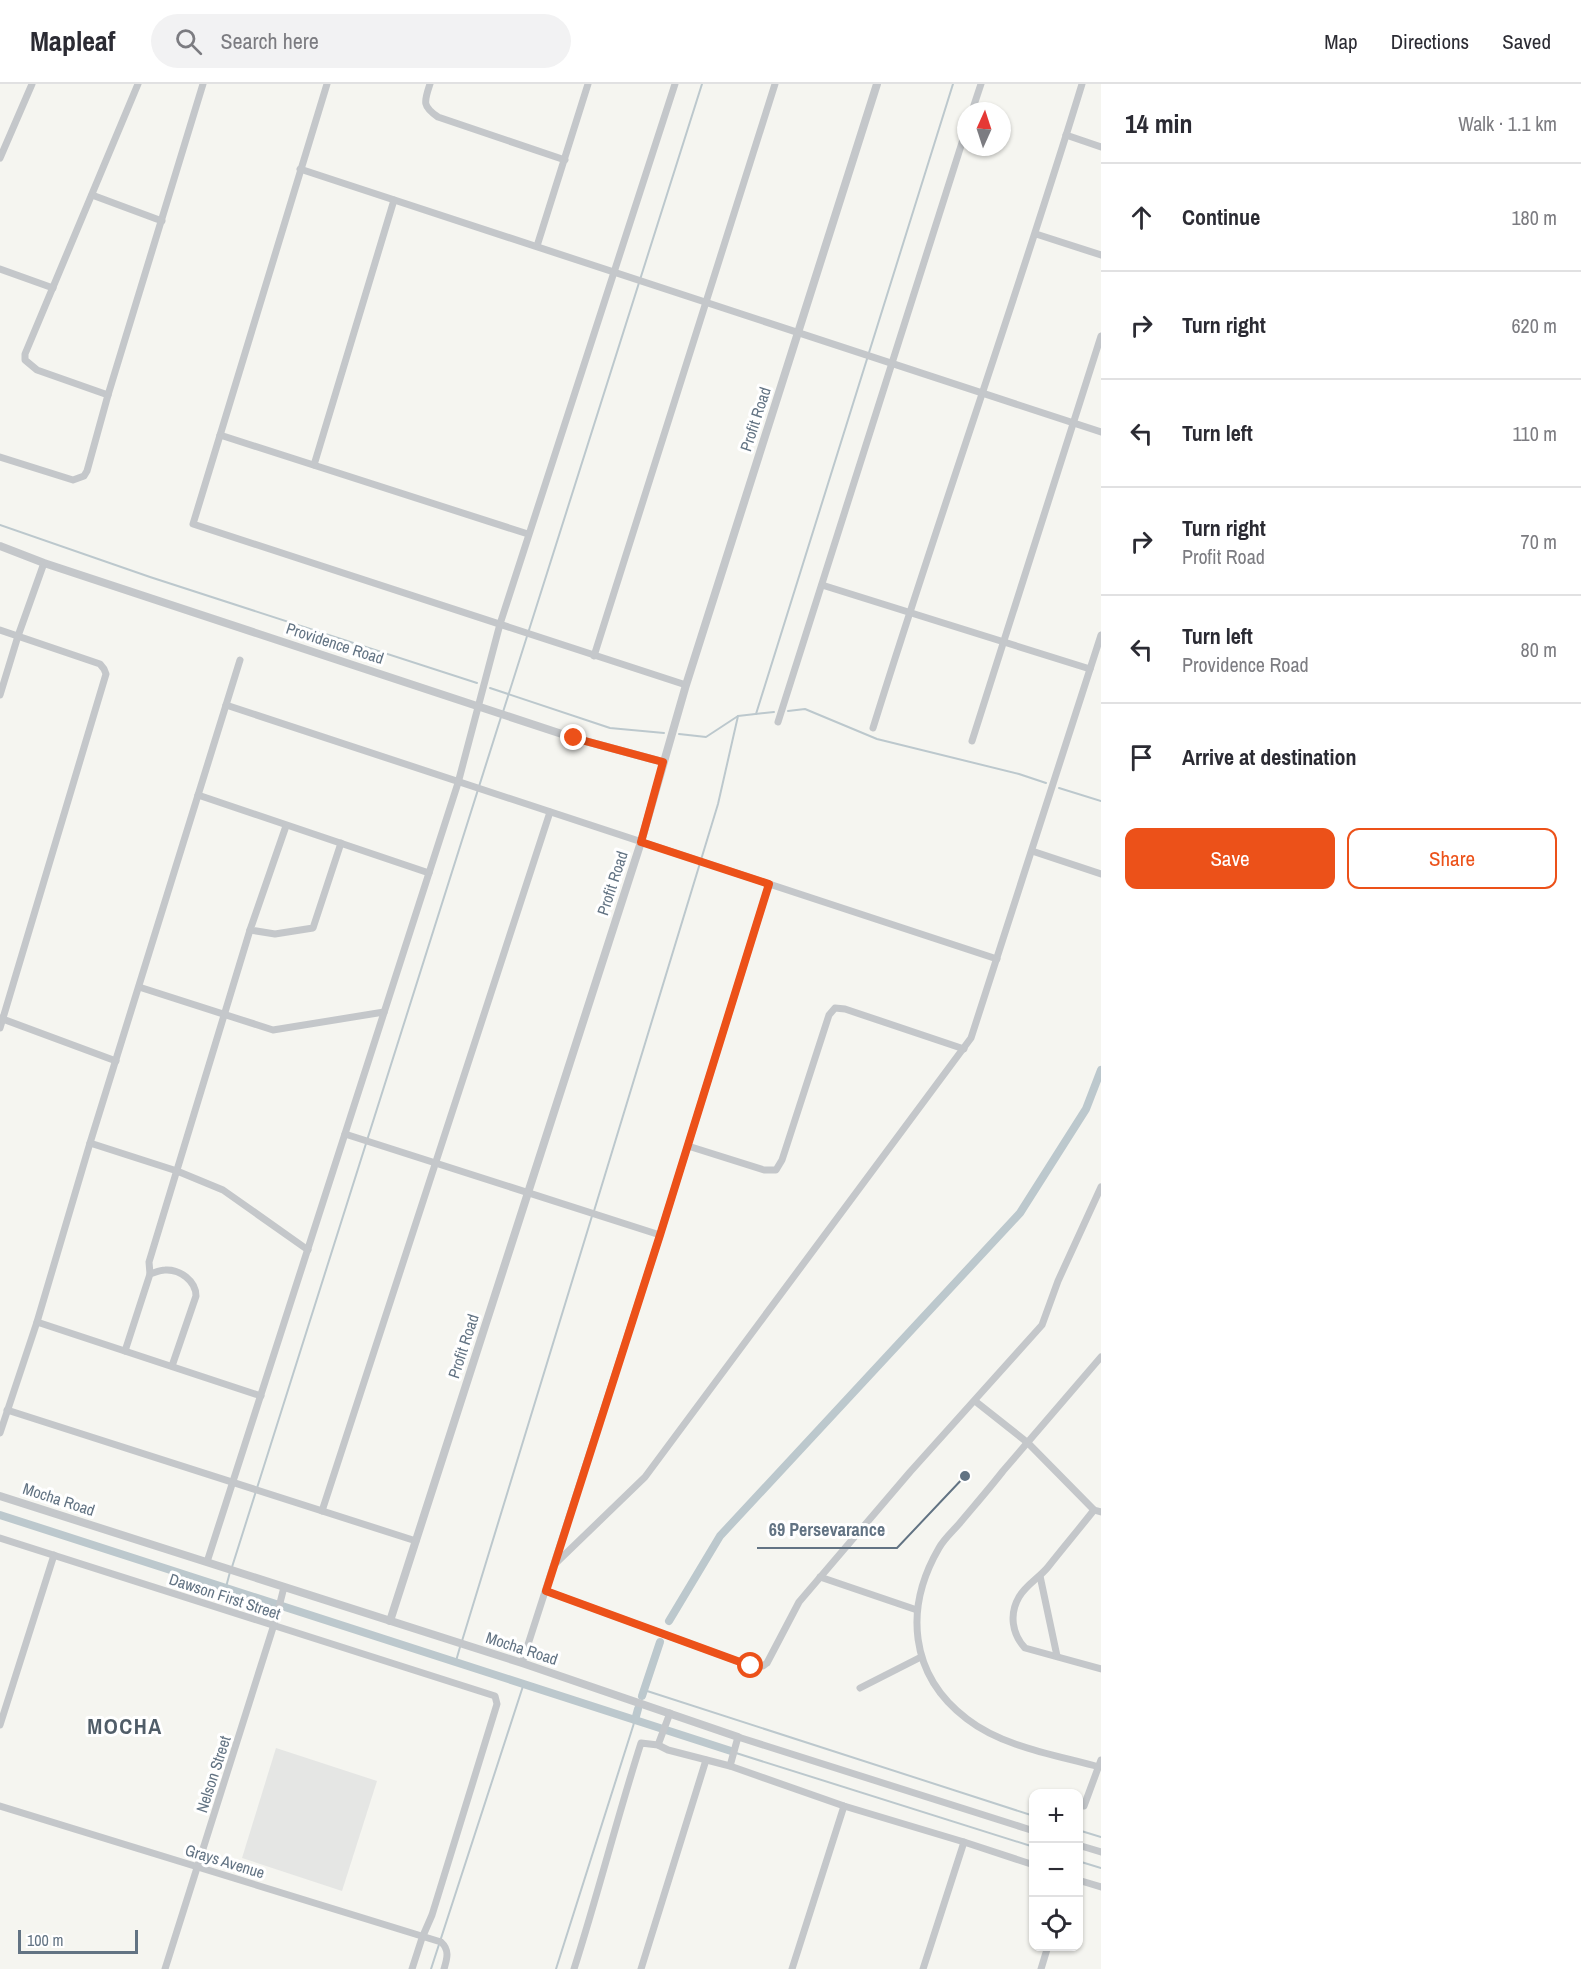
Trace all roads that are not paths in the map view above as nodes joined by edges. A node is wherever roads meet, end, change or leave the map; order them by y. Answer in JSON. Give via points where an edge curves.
{"nodes":[{"id":1,"x":32,"y":84,"type":"edge"},
{"id":2,"x":138,"y":84,"type":"edge"},
{"id":3,"x":203,"y":84,"type":"edge"},
{"id":4,"x":327,"y":84,"type":"edge"},
{"id":5,"x":430,"y":84,"type":"edge"},
{"id":6,"x":588,"y":84,"type":"edge"},
{"id":7,"x":675,"y":84,"type":"edge"},
{"id":8,"x":775,"y":84,"type":"edge"},
{"id":9,"x":877,"y":84,"type":"edge"},
{"id":10,"x":981,"y":84,"type":"edge"},
{"id":11,"x":1082,"y":84,"type":"edge"},
{"id":12,"x":975,"y":102,"type":"edge"},
{"id":13,"x":1066,"y":135,"type":"junction"},
{"id":14,"x":1101,"y":147,"type":"edge"},
{"id":15,"x":958,"y":156,"type":"edge"},
{"id":16,"x":0,"y":158,"type":"edge"},
{"id":17,"x":565,"y":160,"type":"junction"},
{"id":18,"x":300,"y":169,"type":"junction"},
{"id":19,"x":92,"y":195,"type":"junction"},
{"id":20,"x":394,"y":200,"type":"junction"},
{"id":21,"x":162,"y":221,"type":"junction"},
{"id":22,"x":1036,"y":234,"type":"junction"},
{"id":23,"x":537,"y":246,"type":"junction"},
{"id":24,"x":1101,"y":255,"type":"edge"},
{"id":25,"x":0,"y":269,"type":"edge"},
{"id":26,"x":614,"y":271,"type":"junction"},
{"id":27,"x":53,"y":288,"type":"junction"},
{"id":28,"x":705,"y":302,"type":"junction"},
{"id":29,"x":798,"y":333,"type":"junction"},
{"id":30,"x":1101,"y":336,"type":"edge"},
{"id":31,"x":890,"y":364,"type":"junction"},
{"id":32,"x":982,"y":392,"type":"junction"},
{"id":33,"x":108,"y":395,"type":"junction"},
{"id":34,"x":1075,"y":423,"type":"junction"},
{"id":35,"x":1101,"y":432,"type":"edge"},
{"id":36,"x":220,"y":435,"type":"junction"},
{"id":37,"x":0,"y":457,"type":"edge"},
{"id":38,"x":314,"y":465,"type":"junction"},
{"id":39,"x":528,"y":534,"type":"junction"},
{"id":40,"x":0,"y":546,"type":"edge"},
{"id":41,"x":44,"y":563,"type":"junction"},
{"id":42,"x":822,"y":585,"type":"junction"},
{"id":43,"x":909,"y":613,"type":"junction"},
{"id":44,"x":500,"y":624,"type":"junction"},
{"id":45,"x":0,"y":630,"type":"edge"},
{"id":46,"x":1101,"y":635,"type":"edge"},
{"id":47,"x":18,"y":636,"type":"junction"},
{"id":48,"x":1002,"y":642,"type":"junction"},
{"id":49,"x":594,"y":656,"type":"junction"},
{"id":50,"x":240,"y":660,"type":"dead end"},
{"id":51,"x":1090,"y":669,"type":"junction"},
{"id":52,"x":686,"y":685,"type":"junction"},
{"id":53,"x":0,"y":695,"type":"edge"},
{"id":54,"x":226,"y":705,"type":"junction"},
{"id":55,"x":478,"y":705,"type":"junction"},
{"id":56,"x":778,"y":722,"type":"dead end"},
{"id":57,"x":873,"y":728,"type":"dead end"},
{"id":58,"x":972,"y":741,"type":"dead end"},
{"id":59,"x":663,"y":762,"type":"junction"},
{"id":60,"x":458,"y":783,"type":"junction"},
{"id":61,"x":198,"y":795,"type":"junction"},
{"id":62,"x":550,"y":812,"type":"junction"},
{"id":63,"x":286,"y":826,"type":"junction"},
{"id":64,"x":641,"y":842,"type":"junction"},
{"id":65,"x":341,"y":843,"type":"junction"},
{"id":66,"x":1032,"y":851,"type":"junction"},
{"id":67,"x":429,"y":873,"type":"junction"},
{"id":68,"x":1101,"y":874,"type":"edge"},
{"id":69,"x":769,"y":884,"type":"junction"},
{"id":70,"x":250,"y":930,"type":"junction"},
{"id":71,"x":997,"y":959,"type":"junction"},
{"id":72,"x":139,"y":987,"type":"junction"},
{"id":73,"x":384,"y":1012,"type":"junction"},
{"id":74,"x":226,"y":1016,"type":"junction"},
{"id":75,"x":1,"y":1018,"type":"edge"},
{"id":76,"x":0,"y":1028,"type":"edge"},
{"id":77,"x":964,"y":1049,"type":"junction"},
{"id":78,"x":116,"y":1061,"type":"junction"},
{"id":79,"x":345,"y":1134,"type":"junction"},
{"id":80,"x":90,"y":1143,"type":"junction"},
{"id":81,"x":688,"y":1146,"type":"junction"},
{"id":82,"x":436,"y":1163,"type":"junction"},
{"id":83,"x":177,"y":1172,"type":"junction"},
{"id":84,"x":1101,"y":1187,"type":"edge"},
{"id":85,"x":528,"y":1194,"type":"junction"},
{"id":86,"x":660,"y":1235,"type":"junction"},
{"id":87,"x":308,"y":1250,"type":"junction"},
{"id":88,"x":150,"y":1274,"type":"junction"},
{"id":89,"x":37,"y":1322,"type":"junction"},
{"id":90,"x":125,"y":1351,"type":"junction"},
{"id":91,"x":1101,"y":1357,"type":"edge"},
{"id":92,"x":172,"y":1366,"type":"junction"},
{"id":93,"x":261,"y":1396,"type":"junction"},
{"id":94,"x":975,"y":1401,"type":"junction"},
{"id":95,"x":7,"y":1410,"type":"junction"},
{"id":96,"x":0,"y":1433,"type":"edge"},
{"id":97,"x":1028,"y":1443,"type":"junction"},
{"id":98,"x":232,"y":1482,"type":"junction"},
{"id":99,"x":0,"y":1496,"type":"edge"},
{"id":100,"x":322,"y":1511,"type":"junction"},
{"id":101,"x":1098,"y":1511,"type":"edge"},
{"id":102,"x":0,"y":1538,"type":"edge"},
{"id":103,"x":416,"y":1541,"type":"junction"},
{"id":104,"x":54,"y":1555,"type":"junction"},
{"id":105,"x":207,"y":1562,"type":"junction"},
{"id":106,"x":555,"y":1564,"type":"junction"},
{"id":107,"x":1040,"y":1576,"type":"junction"},
{"id":108,"x":820,"y":1577,"type":"junction"},
{"id":109,"x":283,"y":1591,"type":"junction"},
{"id":110,"x":546,"y":1591,"type":"junction"},
{"id":111,"x":917,"y":1610,"type":"junction"},
{"id":112,"x":390,"y":1621,"type":"junction"},
{"id":113,"x":274,"y":1625,"type":"junction"},
{"id":114,"x":1057,"y":1656,"type":"junction"},
{"id":115,"x":921,"y":1657,"type":"junction"},
{"id":116,"x":522,"y":1663,"type":"junction"},
{"id":117,"x":1101,"y":1669,"type":"edge"},
{"id":118,"x":860,"y":1688,"type":"dead end"},
{"id":119,"x":669,"y":1716,"type":"junction"},
{"id":120,"x":0,"y":1725,"type":"edge"},
{"id":121,"x":738,"y":1737,"type":"junction"},
{"id":122,"x":658,"y":1745,"type":"junction"},
{"id":123,"x":706,"y":1760,"type":"junction"},
{"id":124,"x":1100,"y":1764,"type":"edge"},
{"id":125,"x":730,"y":1766,"type":"junction"},
{"id":126,"x":0,"y":1806,"type":"edge"},
{"id":127,"x":844,"y":1806,"type":"junction"},
{"id":128,"x":1084,"y":1806,"type":"dead end"},
{"id":129,"x":1029,"y":1829,"type":"edge"},
{"id":130,"x":964,"y":1842,"type":"junction"},
{"id":131,"x":1083,"y":1847,"type":"edge"},
{"id":132,"x":1101,"y":1852,"type":"edge"},
{"id":133,"x":1029,"y":1863,"type":"edge"},
{"id":134,"x":198,"y":1866,"type":"junction"},
{"id":135,"x":1083,"y":1882,"type":"edge"},
{"id":136,"x":1101,"y":1887,"type":"edge"},
{"id":137,"x":422,"y":1938,"type":"junction"},
{"id":138,"x":1047,"y":1951,"type":"edge"},
{"id":139,"x":165,"y":1969,"type":"edge"},
{"id":140,"x":412,"y":1969,"type":"edge"},
{"id":141,"x":444,"y":1969,"type":"edge"},
{"id":142,"x":574,"y":1969,"type":"edge"},
{"id":143,"x":641,"y":1969,"type":"edge"},
{"id":144,"x":792,"y":1969,"type":"edge"},
{"id":145,"x":923,"y":1969,"type":"edge"},
{"id":146,"x":1041,"y":1969,"type":"edge"}],
"edges":[{"from":1,"to":16,"type":"street"},
{"from":2,"to":19,"type":"street"},
{"from":3,"to":21,"type":"street"},
{"from":4,"to":18,"type":"street"},
{"from":5,"to":17,"type":"street","via":[[425,104],[438,117]]},
{"from":6,"to":17,"type":"street"},
{"from":7,"to":26,"type":"street"},
{"from":8,"to":28,"type":"street"},
{"from":9,"to":29,"type":"street","name":"Profit Road"},
{"from":10,"to":12,"type":"street"},
{"from":11,"to":13,"type":"street"},
{"from":13,"to":14,"type":"street"},
{"from":13,"to":22,"type":"street"},
{"from":15,"to":31,"type":"street"},
{"from":17,"to":23,"type":"street"},
{"from":18,"to":20,"type":"street"},
{"from":18,"to":36,"type":"street"},
{"from":19,"to":21,"type":"street"},
{"from":19,"to":27,"type":"street"},
{"from":20,"to":23,"type":"street"},
{"from":20,"to":38,"type":"street"},
{"from":21,"to":33,"type":"street"},
{"from":22,"to":24,"type":"street"},
{"from":22,"to":32,"type":"street"},
{"from":23,"to":26,"type":"street"},
{"from":25,"to":27,"type":"street"},
{"from":26,"to":28,"type":"street"},
{"from":26,"to":39,"type":"street"},
{"from":27,"to":33,"type":"street","via":[[25,360],[37,370]]},
{"from":28,"to":29,"type":"street"},
{"from":28,"to":49,"type":"street"},
{"from":29,"to":31,"type":"street"},
{"from":29,"to":52,"type":"street","name":"Profit Road"},
{"from":30,"to":34,"type":"street"},
{"from":31,"to":32,"type":"street"},
{"from":31,"to":42,"type":"street"},
{"from":32,"to":34,"type":"street"},
{"from":32,"to":43,"type":"street"},
{"from":33,"to":37,"type":"street","via":[[87,471],[80,478],[58,477]]},
{"from":34,"to":35,"type":"street"},
{"from":34,"to":48,"type":"street"},
{"from":36,"to":38,"type":"street"},
{"from":36,"to":44,"type":"street","via":[[193,524]]},
{"from":38,"to":39,"type":"street"},
{"from":39,"to":44,"type":"street"},
{"from":40,"to":41,"type":"street","name":"Providence Road"},
{"from":41,"to":47,"type":"street"},
{"from":41,"to":55,"type":"street","name":"Providence Road"},
{"from":42,"to":43,"type":"street"},
{"from":42,"to":56,"type":"street"},
{"from":43,"to":48,"type":"street"},
{"from":43,"to":57,"type":"street"},
{"from":44,"to":49,"type":"street"},
{"from":44,"to":55,"type":"street"},
{"from":45,"to":47,"type":"street"},
{"from":46,"to":51,"type":"street"},
{"from":47,"to":53,"type":"street"},
{"from":47,"to":75,"type":"street","via":[[100,664],[106,675]]},
{"from":48,"to":51,"type":"street"},
{"from":48,"to":58,"type":"street"},
{"from":49,"to":52,"type":"street"},
{"from":50,"to":54,"type":"street"},
{"from":51,"to":66,"type":"street"},
{"from":52,"to":59,"type":"street","name":"Profit Road"},
{"from":54,"to":60,"type":"street"},
{"from":54,"to":61,"type":"street"},
{"from":55,"to":59,"type":"street","name":"Providence Road","via":[[574,738]]},
{"from":55,"to":60,"type":"street"},
{"from":59,"to":64,"type":"street","name":"Profit Road"},
{"from":60,"to":62,"type":"street"},
{"from":60,"to":67,"type":"street"},
{"from":61,"to":63,"type":"street"},
{"from":61,"to":72,"type":"street"},
{"from":62,"to":64,"type":"street"},
{"from":62,"to":82,"type":"street"},
{"from":63,"to":65,"type":"street"},
{"from":63,"to":70,"type":"street"},
{"from":64,"to":69,"type":"street"},
{"from":64,"to":85,"type":"street","name":"Profit Road"},
{"from":65,"to":67,"type":"street"},
{"from":65,"to":70,"type":"street","via":[[313,928],[275,934]]},
{"from":66,"to":68,"type":"street"},
{"from":66,"to":71,"type":"street"},
{"from":67,"to":73,"type":"street"},
{"from":69,"to":71,"type":"street"},
{"from":69,"to":81,"type":"street"},
{"from":70,"to":74,"type":"street"},
{"from":71,"to":77,"type":"street"},
{"from":72,"to":74,"type":"street"},
{"from":72,"to":78,"type":"street"},
{"from":73,"to":74,"type":"street","via":[[273,1030]]},
{"from":73,"to":79,"type":"street"},
{"from":74,"to":83,"type":"street"},
{"from":75,"to":76,"type":"street"},
{"from":75,"to":78,"type":"street"},
{"from":77,"to":81,"type":"street","via":[[835,1008],[829,1015],[776,1170],[764,1170]]},
{"from":77,"to":106,"type":"street","via":[[645,1477]]},
{"from":78,"to":80,"type":"street"},
{"from":79,"to":82,"type":"street"},
{"from":79,"to":87,"type":"street"},
{"from":80,"to":83,"type":"street"},
{"from":80,"to":89,"type":"street"},
{"from":81,"to":86,"type":"street"},
{"from":82,"to":85,"type":"street"},
{"from":82,"to":100,"type":"street"},
{"from":83,"to":87,"type":"street","via":[[223,1190]]},
{"from":83,"to":88,"type":"street","via":[[149,1262]]},
{"from":84,"to":94,"type":"street","via":[[1042,1324]]},
{"from":85,"to":86,"type":"street"},
{"from":85,"to":103,"type":"street","name":"Profit Road"},
{"from":86,"to":106,"type":"street"},
{"from":87,"to":93,"type":"street"},
{"from":88,"to":90,"type":"street"},
{"from":88,"to":92,"type":"street","via":[[177,1272],[196,1288]]},
{"from":89,"to":90,"type":"street"},
{"from":89,"to":95,"type":"street"},
{"from":90,"to":92,"type":"street"},
{"from":91,"to":97,"type":"street"},
{"from":92,"to":93,"type":"street"},
{"from":93,"to":98,"type":"street"},
{"from":94,"to":97,"type":"street"},
{"from":94,"to":108,"type":"street"},
{"from":95,"to":96,"type":"street"},
{"from":95,"to":98,"type":"street"},
{"from":97,"to":101,"type":"street"},
{"from":97,"to":111,"type":"street","via":[[940,1546],[919,1593]]},
{"from":98,"to":100,"type":"street"},
{"from":98,"to":105,"type":"street"},
{"from":99,"to":105,"type":"street","name":"Mocha Road"},
{"from":100,"to":103,"type":"street"},
{"from":101,"to":107,"type":"street"},
{"from":102,"to":104,"type":"street","name":"Dawson First Street"},
{"from":103,"to":112,"type":"street","name":"Profit Road"},
{"from":104,"to":113,"type":"street","name":"Dawson First Street"},
{"from":104,"to":120,"type":"street"},
{"from":105,"to":109,"type":"street","name":"Mocha Road"},
{"from":106,"to":110,"type":"street"},
{"from":107,"to":114,"type":"street"},
{"from":107,"to":114,"type":"street","via":[[1019,1596],[1014,1609],[1015,1632],[1025,1648]]},
{"from":108,"to":110,"type":"street","via":[[799,1602],[767,1663],[757,1667]]},
{"from":108,"to":111,"type":"street"},
{"from":109,"to":112,"type":"street","name":"Mocha Road"},
{"from":109,"to":113,"type":"street","name":"Nelson Street"},
{"from":110,"to":116,"type":"street"},
{"from":111,"to":115,"type":"street"},
{"from":112,"to":116,"type":"street","name":"Mocha Road"},
{"from":113,"to":134,"type":"street","name":"Nelson Street"},
{"from":113,"to":137,"type":"street","name":"Dawson First Street","via":[[492,1694],[497,1704]]},
{"from":114,"to":117,"type":"street"},
{"from":115,"to":118,"type":"street"},
{"from":115,"to":124,"type":"street","via":[[948,1701],[980,1727],[1013,1743]]},
{"from":116,"to":119,"type":"street","name":"Mocha Road"},
{"from":119,"to":121,"type":"street","name":"Mocha Road"},
{"from":119,"to":122,"type":"street"},
{"from":121,"to":125,"type":"street"},
{"from":121,"to":129,"type":"street","name":"Mocha Road"},
{"from":122,"to":123,"type":"street"},
{"from":122,"to":142,"type":"street","via":[[641,1743]]},
{"from":123,"to":125,"type":"street"},
{"from":123,"to":143,"type":"street"},
{"from":124,"to":128,"type":"street"},
{"from":125,"to":127,"type":"street"},
{"from":126,"to":134,"type":"street","name":"Grays Avenue"},
{"from":127,"to":130,"type":"street"},
{"from":127,"to":144,"type":"street"},
{"from":130,"to":133,"type":"street"},
{"from":130,"to":145,"type":"street"},
{"from":131,"to":132,"type":"street"},
{"from":134,"to":137,"type":"street","name":"Grays Avenue"},
{"from":134,"to":139,"type":"street","name":"Nelson Street"},
{"from":135,"to":136,"type":"street"},
{"from":137,"to":140,"type":"street","name":"Dawson First Street"},
{"from":137,"to":141,"type":"street","name":"Grays Avenue","via":[[446,1947]]},
{"from":138,"to":146,"type":"street"}]}
